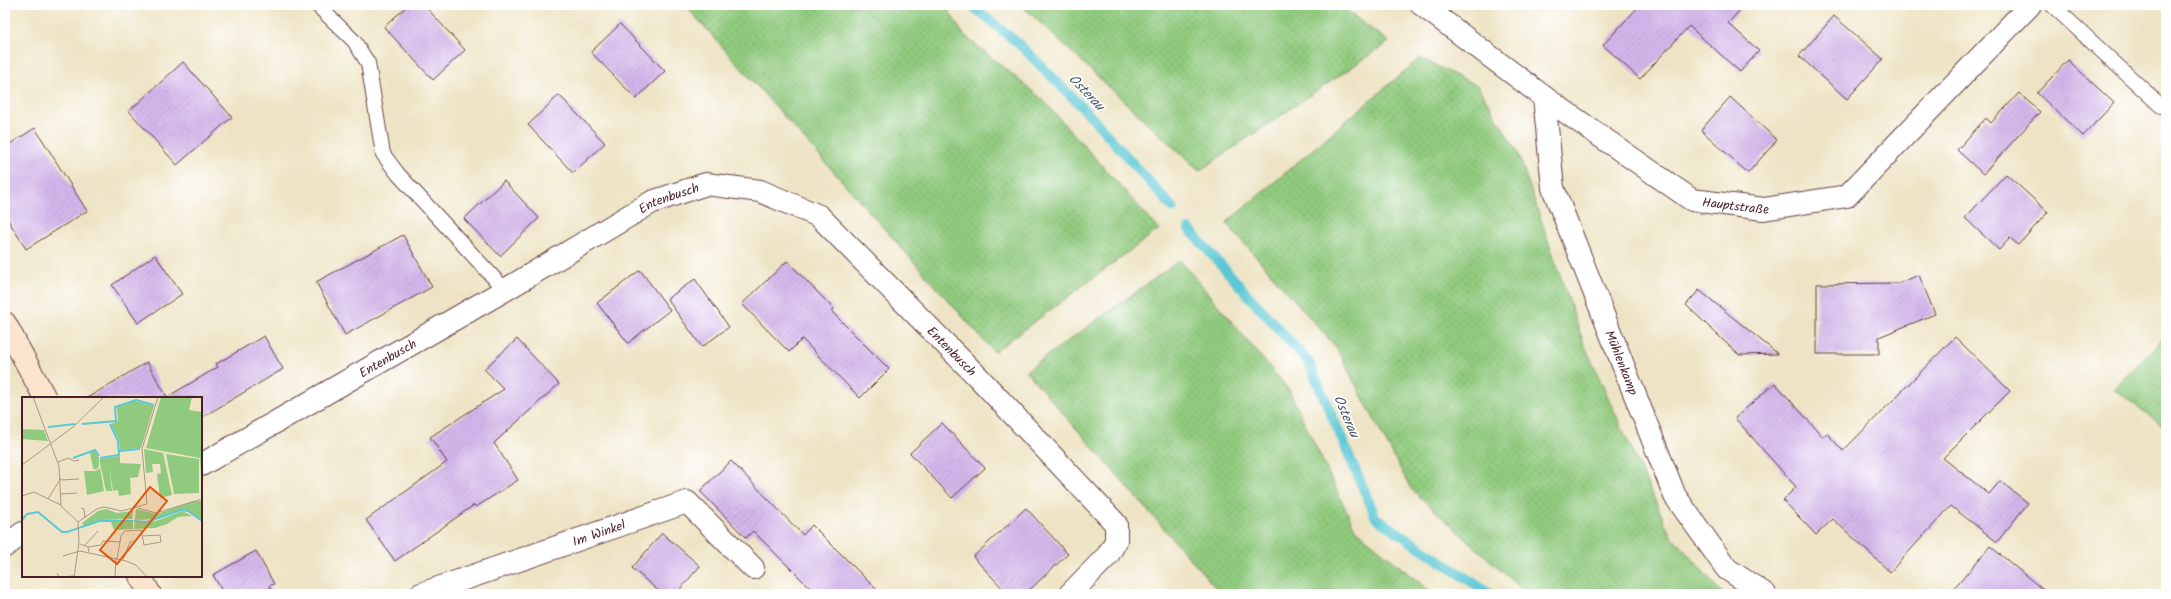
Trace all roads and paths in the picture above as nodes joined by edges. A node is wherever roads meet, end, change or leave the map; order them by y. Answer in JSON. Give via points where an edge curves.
{"nodes":[{"id":1,"x":317,"y":5,"type":"edge"},
{"id":2,"x":1422,"y":5,"type":"edge"},
{"id":3,"x":2030,"y":5,"type":"edge"},
{"id":4,"x":2052,"y":5,"type":"edge"},
{"id":5,"x":1544,"y":97,"type":"junction"},
{"id":6,"x":2162,"y":106,"type":"dead end"},
{"id":7,"x":505,"y":290,"type":"junction"},
{"id":8,"x":5,"y":323,"type":"edge"},
{"id":9,"x":44,"y":397,"type":"edge"},
{"id":10,"x":202,"y":464,"type":"edge"},
{"id":11,"x":22,"y":534,"type":"edge"},
{"id":12,"x":5,"y":546,"type":"edge"},
{"id":13,"x":753,"y":568,"type":"dead end"},
{"id":14,"x":141,"y":577,"type":"edge"},
{"id":15,"x":150,"y":594,"type":"edge"},
{"id":16,"x":421,"y":594,"type":"edge"},
{"id":17,"x":1070,"y":594,"type":"edge"},
{"id":18,"x":1765,"y":594,"type":"edge"}],
"edges":[{"from":1,"to":7,"type":"lane","via":[[354,41],[368,63],[383,154],[398,174]]},
{"from":2,"to":5,"type":"street","name":"Hauptstraße"},
{"from":3,"to":5,"type":"street","name":"Hauptstraße","via":[[1848,196],[1764,209],[1692,200]]},
{"from":4,"to":6,"type":"lane"},
{"from":5,"to":18,"type":"street","name":"Mühlenkamp","via":[[1553,188],[1675,496],[1727,569]]},
{"from":7,"to":10,"type":"street","name":"Entenbusch"},
{"from":7,"to":17,"type":"street","name":"Entenbusch","via":[[652,202],[706,184],[760,191],[819,216],[979,378],[1116,524],[1116,541],[1108,555]]},
{"from":8,"to":9,"type":"street"},
{"from":11,"to":12,"type":"street"},
{"from":13,"to":16,"type":"street","name":"Im Winkel","via":[[687,502]]},
{"from":14,"to":15,"type":"street"}]}
